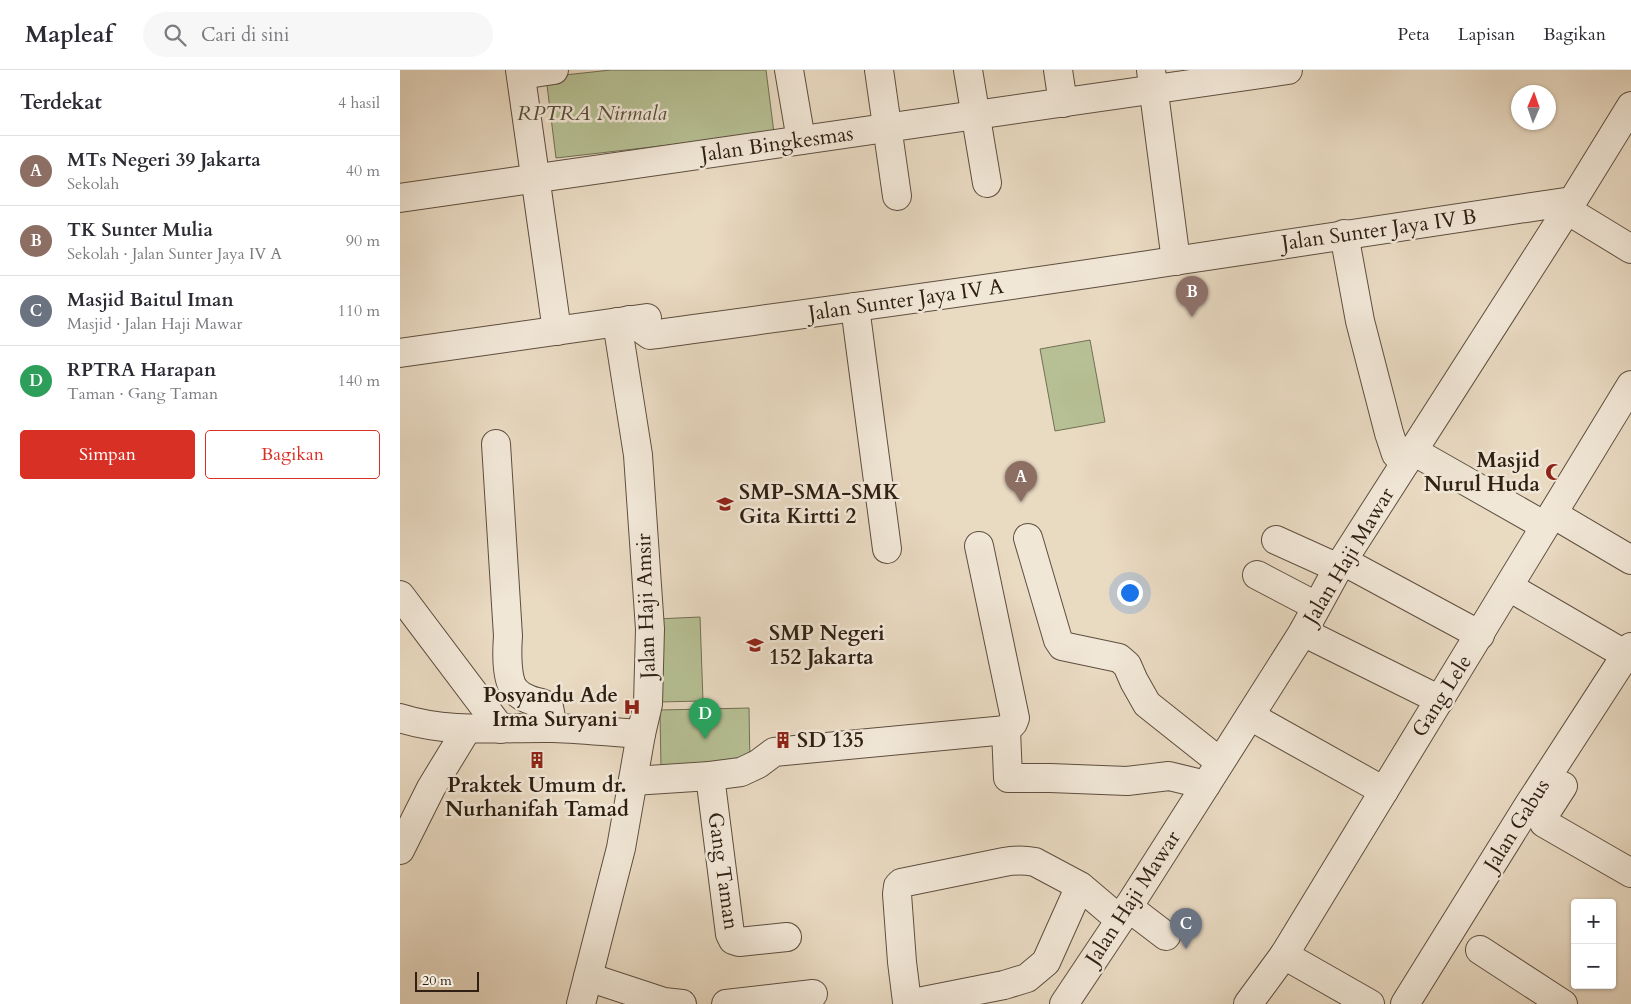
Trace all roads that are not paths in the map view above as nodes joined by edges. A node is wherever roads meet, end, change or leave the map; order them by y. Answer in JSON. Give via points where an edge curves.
{"nodes":[{"id":1,"x":554,"y":70,"type":"edge"},
{"id":2,"x":789,"y":70,"type":"edge"},
{"id":3,"x":880,"y":70,"type":"edge"},
{"id":4,"x":968,"y":70,"type":"edge"},
{"id":5,"x":1058,"y":70,"type":"edge"},
{"id":6,"x":1288,"y":70,"type":"edge"},
{"id":7,"x":520,"y":72,"type":"edge"},
{"id":8,"x":1152,"y":80,"type":"edge"},
{"id":9,"x":1063,"y":103,"type":"junction"},
{"id":10,"x":1629,"y":112,"type":"edge"},
{"id":11,"x":975,"y":116,"type":"junction"},
{"id":12,"x":888,"y":128,"type":"junction"},
{"id":13,"x":801,"y":140,"type":"junction"},
{"id":14,"x":536,"y":178,"type":"junction"},
{"id":15,"x":987,"y":183,"type":"dead end"},
{"id":16,"x":897,"y":196,"type":"dead end"},
{"id":17,"x":400,"y":198,"type":"edge"},
{"id":18,"x":1570,"y":206,"type":"junction"},
{"id":19,"x":1344,"y":234,"type":"junction"},
{"id":20,"x":1631,"y":248,"type":"edge"},
{"id":21,"x":1179,"y":255,"type":"junction"},
{"id":22,"x":855,"y":307,"type":"junction"},
{"id":23,"x":623,"y":321,"type":"junction"},
{"id":24,"x":557,"y":331,"type":"junction"},
{"id":25,"x":400,"y":353,"type":"edge"},
{"id":26,"x":1631,"y":385,"type":"edge"},
{"id":27,"x":496,"y":444,"type":"dead end"},
{"id":28,"x":1409,"y":457,"type":"junction"},
{"id":29,"x":1549,"y":520,"type":"junction"},
{"id":30,"x":1028,"y":538,"type":"dead end"},
{"id":31,"x":1276,"y":540,"type":"dead end"},
{"id":32,"x":979,"y":546,"type":"dead end"},
{"id":33,"x":887,"y":548,"type":"dead end"},
{"id":34,"x":1631,"y":560,"type":"edge"},
{"id":35,"x":1340,"y":565,"type":"junction"},
{"id":36,"x":1257,"y":575,"type":"dead end"},
{"id":37,"x":1509,"y":587,"type":"junction"},
{"id":38,"x":400,"y":595,"type":"edge"},
{"id":39,"x":1316,"y":606,"type":"junction"},
{"id":40,"x":1302,"y":632,"type":"junction"},
{"id":41,"x":1480,"y":635,"type":"junction"},
{"id":42,"x":1629,"y":660,"type":"edge"},
{"id":43,"x":1440,"y":700,"type":"junction"},
{"id":44,"x":1250,"y":716,"type":"junction"},
{"id":45,"x":400,"y":718,"type":"edge"},
{"id":46,"x":552,"y":728,"type":"junction"},
{"id":47,"x":467,"y":729,"type":"junction"},
{"id":48,"x":501,"y":729,"type":"junction"},
{"id":49,"x":1006,"y":730,"type":"junction"},
{"id":50,"x":641,"y":734,"type":"junction"},
{"id":51,"x":1220,"y":762,"type":"junction"},
{"id":52,"x":710,"y":776,"type":"junction"},
{"id":53,"x":633,"y":781,"type":"junction"},
{"id":54,"x":1206,"y":785,"type":"junction"},
{"id":55,"x":1384,"y":791,"type":"junction"},
{"id":56,"x":400,"y":850,"type":"edge"},
{"id":57,"x":1631,"y":873,"type":"edge"},
{"id":58,"x":1080,"y":886,"type":"junction"},
{"id":59,"x":1124,"y":914,"type":"junction"},
{"id":60,"x":1166,"y":936,"type":"dead end"},
{"id":61,"x":788,"y":937,"type":"dead end"},
{"id":62,"x":1480,"y":950,"type":"dead end"},
{"id":63,"x":1284,"y":954,"type":"junction"},
{"id":64,"x":588,"y":977,"type":"junction"},
{"id":65,"x":812,"y":994,"type":"dead end"},
{"id":66,"x":581,"y":1004,"type":"edge"},
{"id":67,"x":682,"y":1004,"type":"edge"},
{"id":68,"x":726,"y":1004,"type":"edge"},
{"id":69,"x":1064,"y":1004,"type":"edge"},
{"id":70,"x":1248,"y":1004,"type":"edge"},
{"id":71,"x":1370,"y":1004,"type":"edge"},
{"id":72,"x":1405,"y":1004,"type":"edge"},
{"id":73,"x":1563,"y":1004,"type":"edge"}],
"edges":[{"from":1,"to":7,"type":"street"},
{"from":2,"to":13,"type":"street"},
{"from":3,"to":12,"type":"street"},
{"from":4,"to":11,"type":"street"},
{"from":5,"to":9,"type":"street"},
{"from":6,"to":8,"type":"street","name":"Jalan Bingkesmas"},
{"from":7,"to":14,"type":"street"},
{"from":8,"to":9,"type":"street","name":"Jalan Bingkesmas"},
{"from":8,"to":21,"type":"street"},
{"from":9,"to":11,"type":"street","name":"Jalan Bingkesmas"},
{"from":10,"to":18,"type":"street","name":"Jalan Haji Mawar"},
{"from":11,"to":12,"type":"street","name":"Jalan Bingkesmas"},
{"from":11,"to":15,"type":"street"},
{"from":12,"to":13,"type":"street","name":"Jalan Bingkesmas"},
{"from":12,"to":16,"type":"street"},
{"from":13,"to":14,"type":"street","name":"Jalan Bingkesmas"},
{"from":14,"to":17,"type":"street","name":"Jalan Bingkesmas"},
{"from":14,"to":24,"type":"street"},
{"from":18,"to":19,"type":"street","name":"Jalan Sunter Jaya IV B"},
{"from":18,"to":20,"type":"street"},
{"from":18,"to":28,"type":"street","name":"Jalan Haji Mawar"},
{"from":19,"to":21,"type":"street","name":"Jalan Sunter Jaya IV B"},
{"from":19,"to":28,"type":"street","via":[[1360,321],[1389,433],[1396,454]]},
{"from":21,"to":22,"type":"street","name":"Jalan Sunter Jaya IV A"},
{"from":21,"to":23,"type":"street","name":"Jalan Sunter Jaya IV A"},
{"from":22,"to":23,"type":"street","name":"Jalan Sunter Jaya IV A","via":[[650,334]]},
{"from":22,"to":33,"type":"street"},
{"from":23,"to":24,"type":"street","name":"Jalan Sunter Jaya IV A"},
{"from":23,"to":50,"type":"street","name":"Jalan Haji Amsir","via":[[638,455],[650,629],[648,704]]},
{"from":24,"to":25,"type":"street","name":"Jalan Sunter Jaya IV A"},
{"from":26,"to":29,"type":"street","name":"Gang Lele"},
{"from":27,"to":46,"type":"street","via":[[510,678],[514,689],[521,695],[542,701],[549,707]]},
{"from":28,"to":29,"type":"street"},
{"from":28,"to":35,"type":"street","name":"Jalan Haji Mawar"},
{"from":29,"to":34,"type":"street"},
{"from":29,"to":37,"type":"street","name":"Gang Lele"},
{"from":30,"to":51,"type":"street","via":[[1062,646],[1119,658],[1128,665],[1147,704]]},
{"from":31,"to":35,"type":"street"},
{"from":32,"to":49,"type":"street","via":[[1015,718]]},
{"from":35,"to":39,"type":"street","name":"Jalan Haji Mawar"},
{"from":35,"to":41,"type":"street"},
{"from":36,"to":39,"type":"street"},
{"from":37,"to":41,"type":"street","name":"Gang Lele"},
{"from":37,"to":42,"type":"street"},
{"from":38,"to":48,"type":"street"},
{"from":39,"to":40,"type":"street","name":"Jalan Haji Mawar"},
{"from":40,"to":43,"type":"street"},
{"from":40,"to":44,"type":"street","name":"Jalan Haji Mawar"},
{"from":41,"to":43,"type":"street","name":"Gang Lele"},
{"from":42,"to":57,"type":"street","via":[[1543,817],[1544,823]]},
{"from":42,"to":72,"type":"street","name":"Jalan Gabus","via":[[1528,806]]},
{"from":43,"to":55,"type":"street","name":"Gang Lele"},
{"from":44,"to":51,"type":"street","name":"Jalan Haji Mawar"},
{"from":44,"to":55,"type":"street"},
{"from":45,"to":47,"type":"street","via":[[418,724]]},
{"from":46,"to":48,"type":"street"},
{"from":46,"to":50,"type":"street"},
{"from":47,"to":48,"type":"street"},
{"from":47,"to":56,"type":"street"},
{"from":49,"to":52,"type":"street","via":[[774,752],[741,772]]},
{"from":49,"to":54,"type":"street","via":[[1008,778],[1127,781],[1169,776]]},
{"from":50,"to":53,"type":"street","name":"Jalan Haji Amsir"},
{"from":51,"to":54,"type":"street","name":"Jalan Haji Mawar"},
{"from":52,"to":53,"type":"street"},
{"from":52,"to":61,"type":"street","name":"Gang Taman","via":[[730,934],[739,942]]},
{"from":53,"to":64,"type":"street","name":"Jalan Haji Amsir"},
{"from":54,"to":59,"type":"street","name":"Jalan Haji Mawar"},
{"from":55,"to":63,"type":"street","name":"Gang Lele"},
{"from":58,"to":58,"type":"street","via":[[1035,862],[1020,860],[900,884],[897,894],[907,1002],[913,1004],[1027,978],[1046,962]]},
{"from":58,"to":59,"type":"street"},
{"from":59,"to":60,"type":"street"},
{"from":59,"to":69,"type":"street","name":"Jalan Haji Mawar"},
{"from":62,"to":73,"type":"street"},
{"from":63,"to":70,"type":"street","name":"Gang Lele"},
{"from":63,"to":71,"type":"street"},
{"from":64,"to":66,"type":"street","name":"Jalan Haji Amsir"},
{"from":64,"to":67,"type":"street","via":[[664,1002]]},
{"from":65,"to":68,"type":"street"}]}
